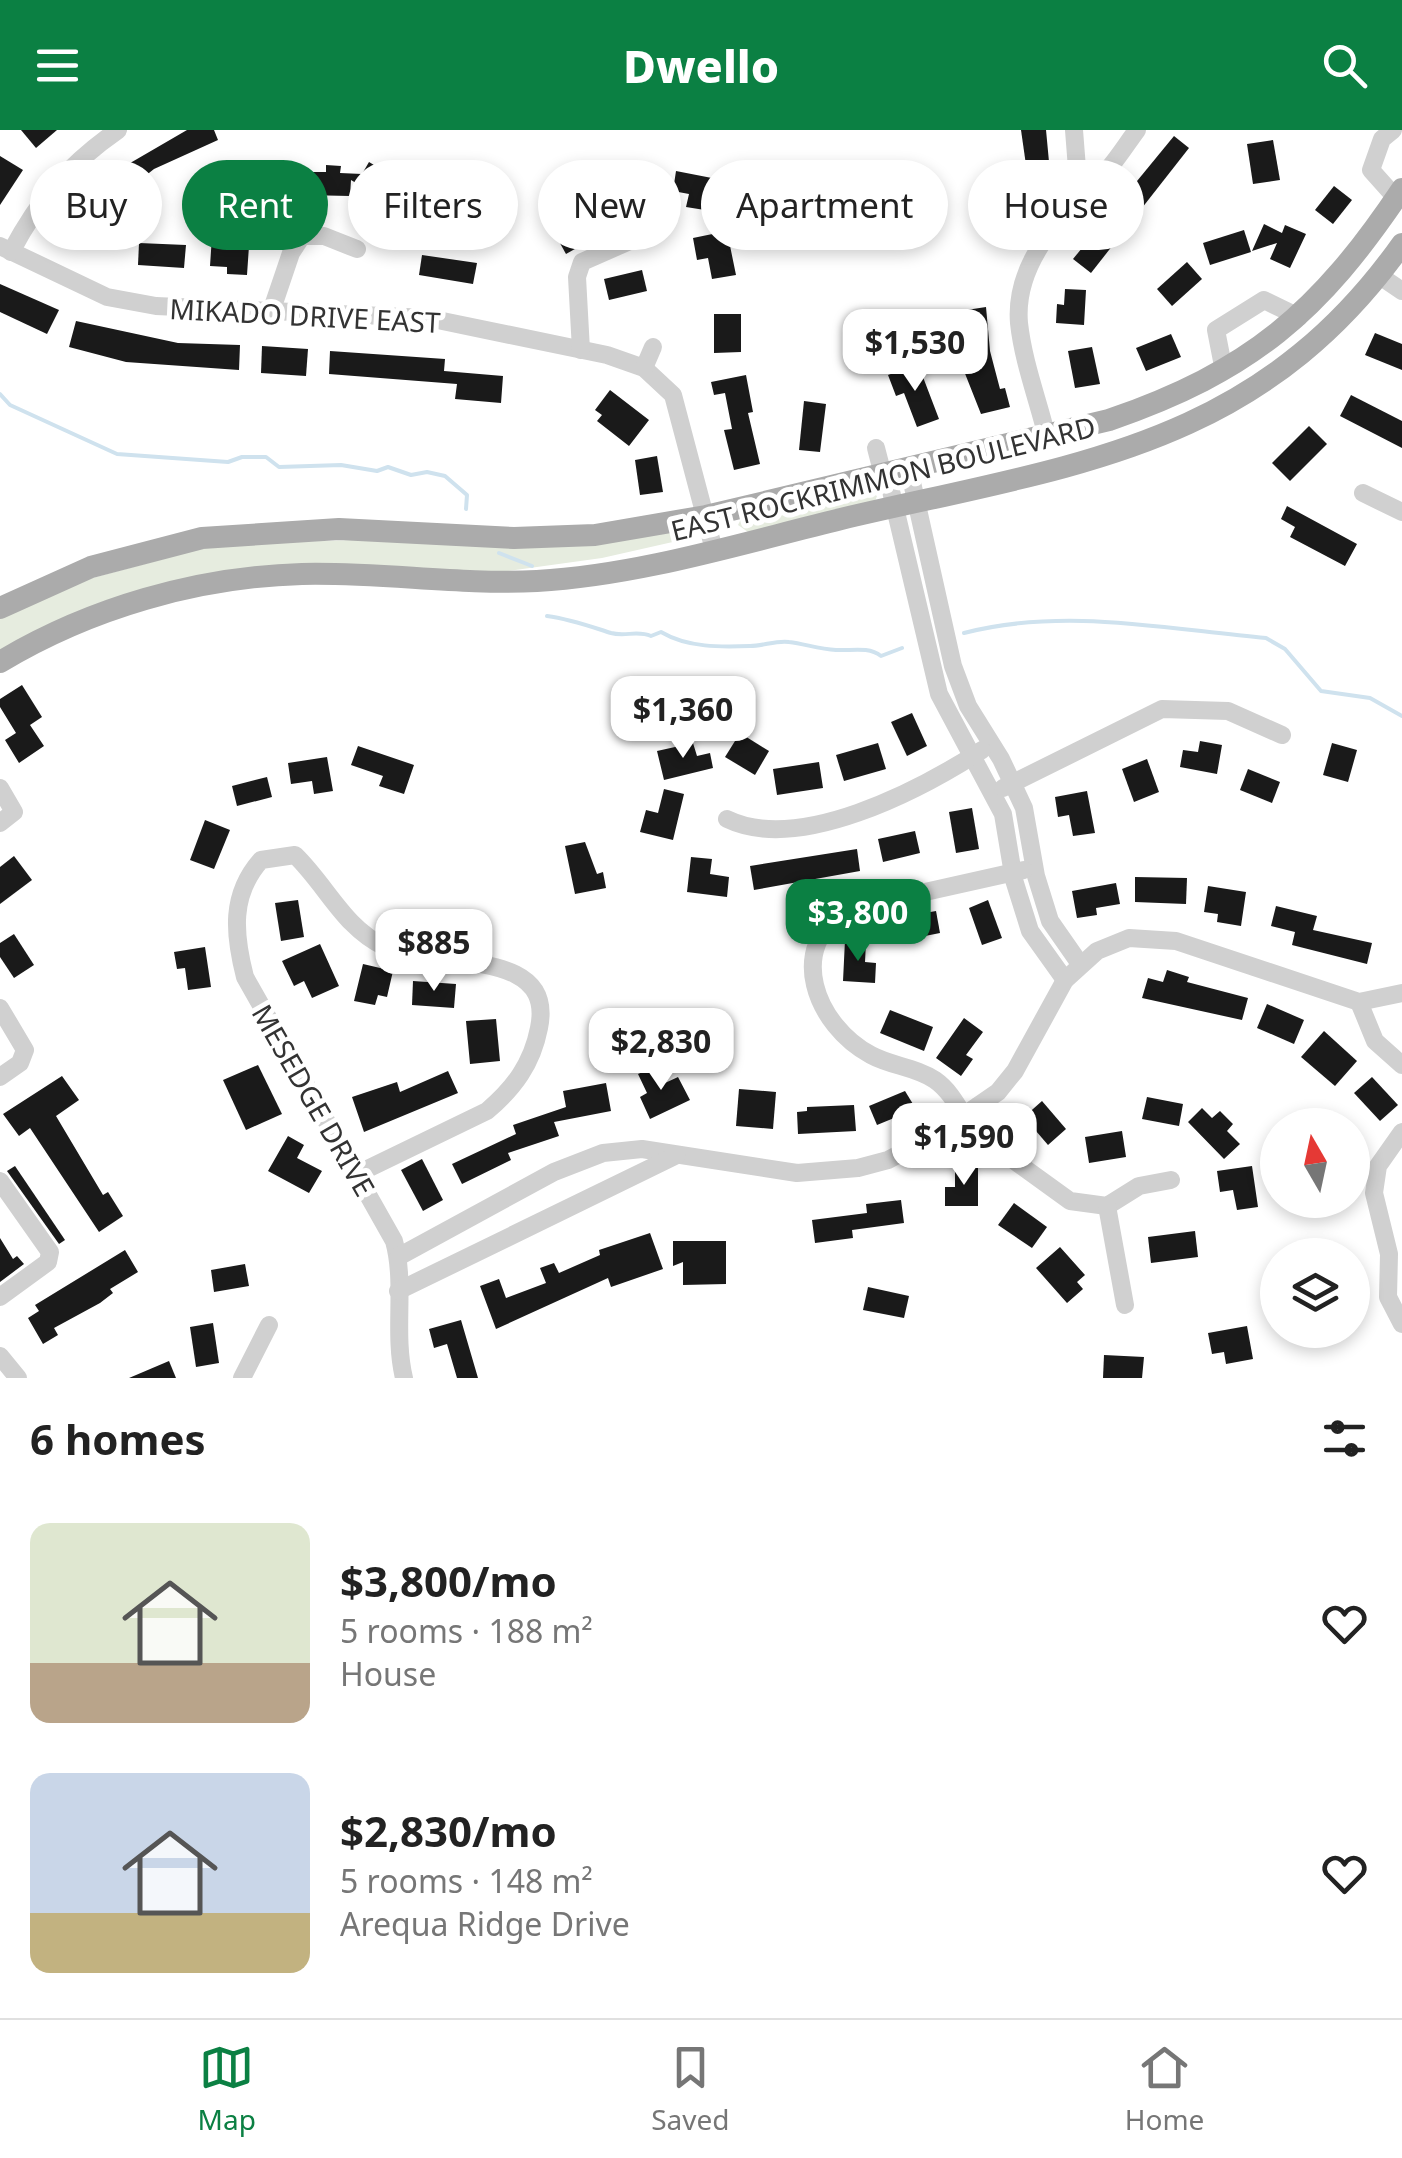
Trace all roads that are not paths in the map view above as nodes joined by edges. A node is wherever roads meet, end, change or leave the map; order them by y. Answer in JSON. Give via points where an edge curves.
{"nodes":[{"id":1,"x":118,"y":130,"type":"edge"},
{"id":2,"x":1074,"y":130,"type":"edge"},
{"id":3,"x":1136,"y":130,"type":"edge"},
{"id":4,"x":1393,"y":130,"type":"edge"},
{"id":5,"x":1076,"y":160,"type":"edge"},
{"id":6,"x":1114,"y":160,"type":"edge"},
{"id":7,"x":1399,"y":194,"type":"edge"},
{"id":8,"x":1402,"y":244,"type":"edge"},
{"id":9,"x":348,"y":245,"type":"edge"},
{"id":10,"x":6,"y":249,"type":"edge"},
{"id":11,"x":609,"y":250,"type":"edge"},
{"id":12,"x":1038,"y":250,"type":"edge"},
{"id":13,"x":1380,"y":276,"type":"junction"},
{"id":14,"x":1402,"y":291,"type":"edge"},
{"id":15,"x":272,"y":312,"type":"junction"},
{"id":16,"x":1299,"y":317,"type":"junction"},
{"id":17,"x":653,"y":347,"type":"dead end"},
{"id":18,"x":581,"y":350,"type":"junction"},
{"id":19,"x":644,"y":368,"type":"junction"},
{"id":20,"x":1224,"y":371,"type":"junction"},
{"id":21,"x":1047,"y":437,"type":"junction"},
{"id":22,"x":876,"y":448,"type":"dead end"},
{"id":23,"x":893,"y":473,"type":"junction"},
{"id":24,"x":1362,"y":493,"type":"dead end"},
{"id":25,"x":906,"y":504,"type":"junction"},
{"id":26,"x":1402,"y":512,"type":"edge"},
{"id":27,"x":706,"y":516,"type":"junction"},
{"id":28,"x":714,"y":550,"type":"junction"},
{"id":29,"x":0,"y":608,"type":"edge"},
{"id":30,"x":0,"y":662,"type":"edge"},
{"id":31,"x":1282,"y":735,"type":"dead end"},
{"id":32,"x":991,"y":744,"type":"junction"},
{"id":33,"x":972,"y":756,"type":"junction"},
{"id":34,"x":1013,"y":783,"type":"junction"},
{"id":35,"x":0,"y":788,"type":"edge"},
{"id":36,"x":993,"y":792,"type":"junction"},
{"id":37,"x":727,"y":820,"type":"dead end"},
{"id":38,"x":0,"y":823,"type":"edge"},
{"id":39,"x":1036,"y":868,"type":"junction"},
{"id":40,"x":1013,"y":872,"type":"junction"},
{"id":41,"x":1080,"y":964,"type":"junction"},
{"id":42,"x":1065,"y":980,"type":"junction"},
{"id":43,"x":1402,"y":994,"type":"edge"},
{"id":44,"x":1359,"y":1002,"type":"junction"},
{"id":45,"x":0,"y":1008,"type":"edge"},
{"id":46,"x":1402,"y":1065,"type":"edge"},
{"id":47,"x":0,"y":1077,"type":"edge"},
{"id":48,"x":971,"y":1111,"type":"junction"},
{"id":49,"x":1402,"y":1132,"type":"edge"},
{"id":50,"x":677,"y":1155,"type":"junction"},
{"id":51,"x":357,"y":1174,"type":"junction"},
{"id":52,"x":1171,"y":1180,"type":"dead end"},
{"id":53,"x":0,"y":1181,"type":"edge"},
{"id":54,"x":1107,"y":1206,"type":"junction"},
{"id":55,"x":398,"y":1257,"type":"junction"},
{"id":56,"x":398,"y":1291,"type":"junction"},
{"id":57,"x":0,"y":1297,"type":"edge"},
{"id":58,"x":1125,"y":1305,"type":"dead end"},
{"id":59,"x":1402,"y":1324,"type":"edge"},
{"id":60,"x":269,"y":1325,"type":"dead end"},
{"id":61,"x":0,"y":1356,"type":"edge"},
{"id":62,"x":18,"y":1378,"type":"edge"},
{"id":63,"x":242,"y":1378,"type":"edge"},
{"id":64,"x":404,"y":1378,"type":"edge"}],
"edges":[{"from":1,"to":10,"type":"street","via":[[59,178]]},
{"from":2,"to":5,"type":"street"},
{"from":3,"to":6,"type":"street"},
{"from":4,"to":7,"type":"street","via":[[1382,138],[1371,170]]},
{"from":7,"to":16,"type":"main road","name":"EAST ROCKRIMMON BOULEVARD","via":[[1364,248]]},
{"from":8,"to":13,"type":"main road","name":"EAST ROCKRIMMON BOULEVARD"},
{"from":9,"to":15,"type":"street","via":[[302,236]]},
{"from":10,"to":15,"type":"street","name":"MIKADO DRIVE EAST","via":[[108,296],[156,306]]},
{"from":11,"to":18,"type":"street","via":[[582,262],[577,277]]},
{"from":12,"to":21,"type":"street","via":[[1020,294],[1019,325]]},
{"from":13,"to":14,"type":"street"},
{"from":13,"to":25,"type":"main road","name":"EAST ROCKRIMMON BOULEVARD","via":[[1296,361],[1185,427],[1110,454]]},
{"from":15,"to":18,"type":"street","name":"MIKADO DRIVE EAST","via":[[428,318]]},
{"from":16,"to":20,"type":"main road","name":"EAST ROCKRIMMON BOULEVARD"},
{"from":16,"to":20,"type":"street","via":[[1264,300],[1216,330]]},
{"from":17,"to":19,"type":"street"},
{"from":18,"to":19,"type":"street","name":"MIKADO DRIVE EAST"},
{"from":19,"to":27,"type":"street","via":[[673,395]]},
{"from":20,"to":21,"type":"main road","name":"EAST ROCKRIMMON BOULEVARD","via":[[1164,401]]},
{"from":21,"to":23,"type":"main road","name":"EAST ROCKRIMMON BOULEVARD"},
{"from":22,"to":23,"type":"street"},
{"from":23,"to":25,"type":"street"},
{"from":23,"to":27,"type":"main road","name":"EAST ROCKRIMMON BOULEVARD"},
{"from":24,"to":26,"type":"street"},
{"from":25,"to":28,"type":"main road","name":"EAST ROCKRIMMON BOULEVARD"},
{"from":25,"to":32,"type":"street","via":[[953,666]]},
{"from":25,"to":33,"type":"street","via":[[940,694]]},
{"from":27,"to":28,"type":"street"},
{"from":27,"to":29,"type":"main road","name":"EAST ROCKRIMMON BOULEVARD","via":[[595,535],[294,530],[202,538],[55,581]]},
{"from":28,"to":30,"type":"main road","name":"EAST ROCKRIMMON BOULEVARD","via":[[540,580],[304,574],[206,585],[136,602]]},
{"from":31,"to":34,"type":"street","via":[[1228,711],[1162,710]]},
{"from":32,"to":33,"type":"street"},
{"from":32,"to":34,"type":"street"},
{"from":33,"to":36,"type":"street"},
{"from":33,"to":37,"type":"street","via":[[848,817],[750,830]]},
{"from":34,"to":36,"type":"street"},
{"from":34,"to":39,"type":"street"},
{"from":35,"to":38,"type":"street","via":[[14,812]]},
{"from":36,"to":40,"type":"street"},
{"from":39,"to":40,"type":"street"},
{"from":39,"to":41,"type":"street","via":[[1050,921]]},
{"from":40,"to":42,"type":"street","via":[[1030,931]]},
{"from":40,"to":48,"type":"street","via":[[849,909],[820,936],[810,967],[824,1011],[851,1041],[938,1082]]},
{"from":41,"to":42,"type":"street"},
{"from":41,"to":44,"type":"street","via":[[1113,942],[1148,936]]},
{"from":42,"to":48,"type":"street","via":[[1015,1072]]},
{"from":43,"to":44,"type":"street"},
{"from":44,"to":46,"type":"street","via":[[1375,1041]]},
{"from":45,"to":47,"type":"street","via":[[25,1050]]},
{"from":48,"to":50,"type":"street","via":[[888,1160],[842,1170],[797,1173]]},
{"from":48,"to":54,"type":"street","via":[[1053,1194]]},
{"from":49,"to":59,"type":"street","via":[[1378,1166],[1374,1193],[1390,1254],[1388,1297]]},
{"from":50,"to":55,"type":"street","via":[[642,1150],[580,1161]]},
{"from":50,"to":56,"type":"street"},
{"from":51,"to":51,"type":"street","name":"MESEDGE DRIVE","via":[[253,998],[239,954],[237,906],[261,860],[295,856],[360,933],[387,948],[510,971],[532,984],[539,1000],[536,1040],[519,1080],[502,1098]]},
{"from":51,"to":55,"type":"street","name":"MESEDGE DRIVE"},
{"from":52,"to":54,"type":"street","via":[[1139,1186]]},
{"from":53,"to":57,"type":"street","via":[[50,1252],[48,1262]]},
{"from":54,"to":58,"type":"street"},
{"from":55,"to":56,"type":"street","name":"MESEDGE DRIVE"},
{"from":56,"to":64,"type":"street","name":"MESEDGE DRIVE"},
{"from":60,"to":63,"type":"street"},
{"from":61,"to":62,"type":"street"}]}
